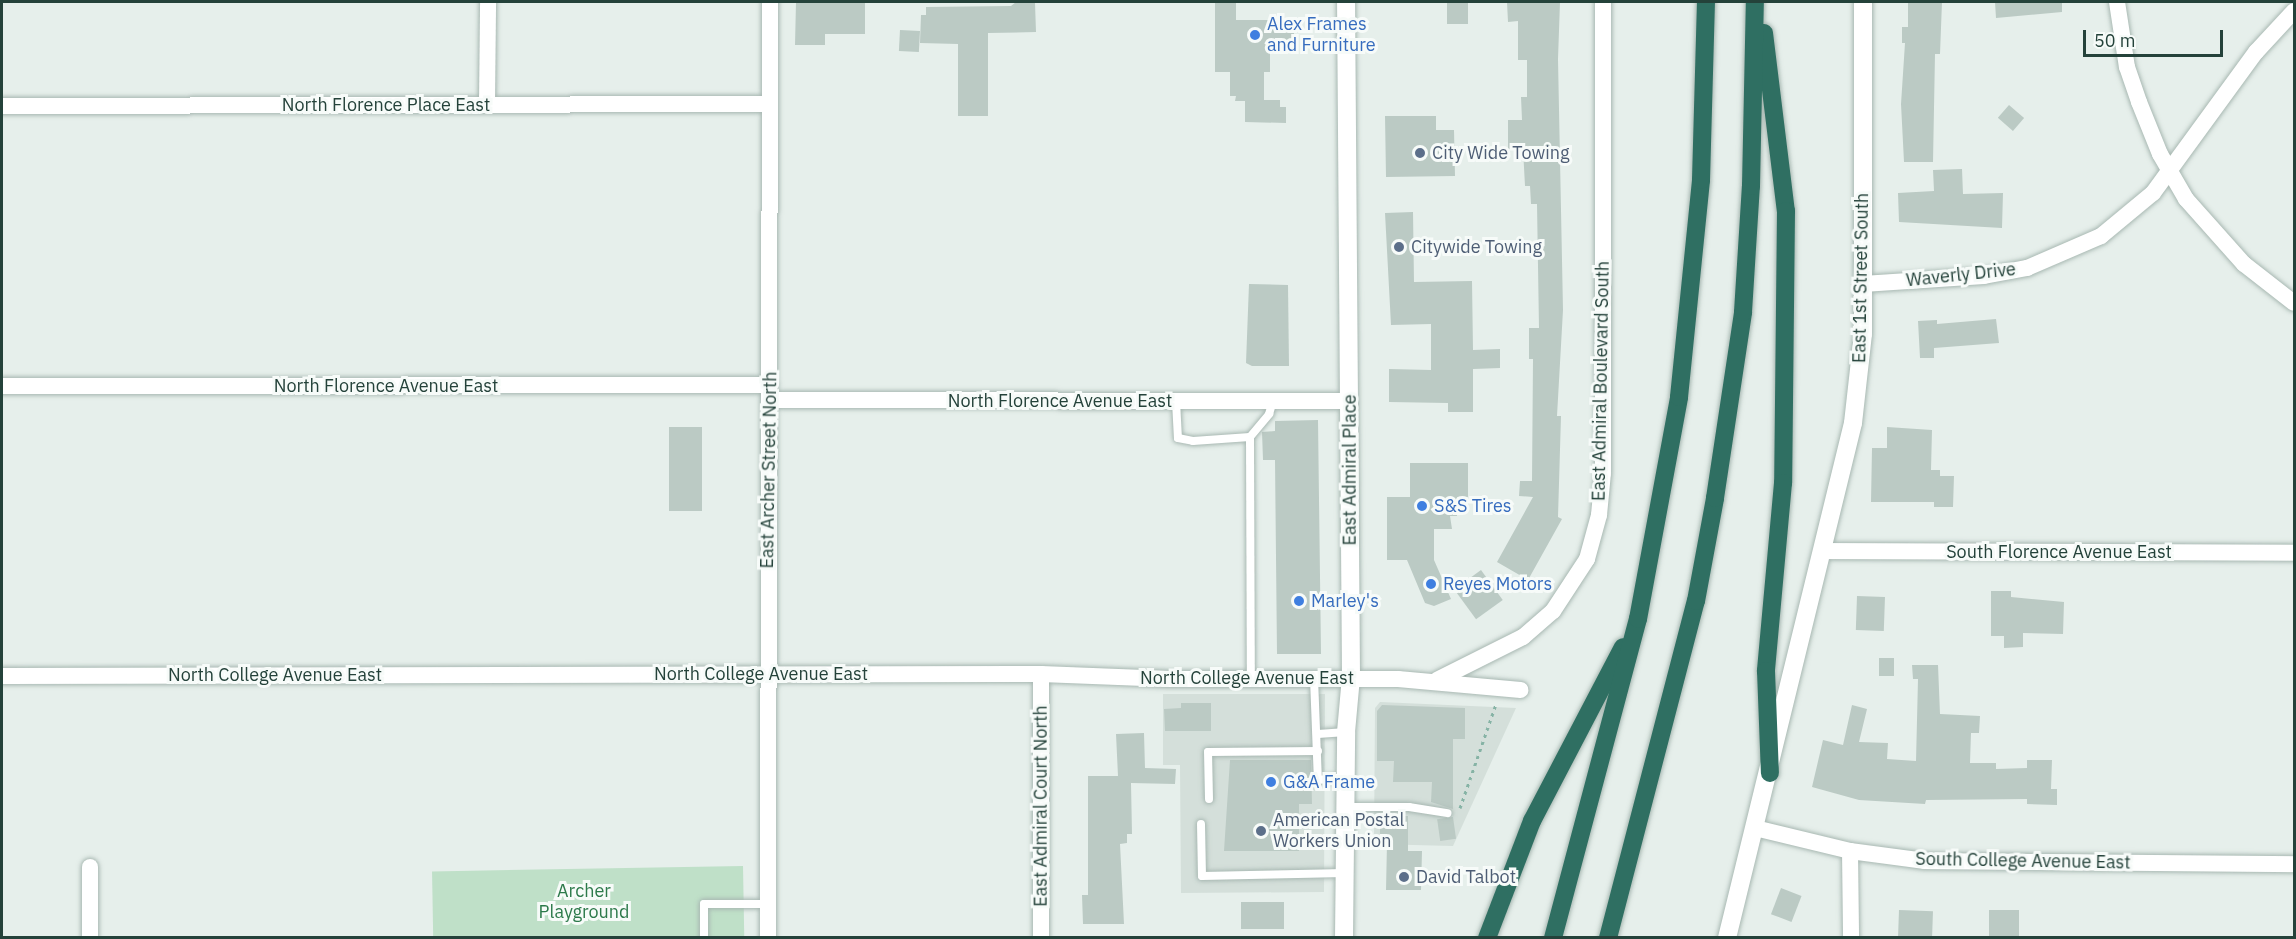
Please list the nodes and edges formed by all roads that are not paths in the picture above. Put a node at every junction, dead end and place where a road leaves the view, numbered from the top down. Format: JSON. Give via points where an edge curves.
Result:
{"nodes":[{"id":1,"x":488,"y":2,"type":"edge"},
{"id":2,"x":770,"y":2,"type":"edge"},
{"id":3,"x":1346,"y":2,"type":"edge"},
{"id":4,"x":1603,"y":2,"type":"edge"},
{"id":5,"x":1706,"y":2,"type":"edge"},
{"id":6,"x":1755,"y":2,"type":"edge"},
{"id":7,"x":1760,"y":2,"type":"edge"},
{"id":8,"x":1863,"y":2,"type":"edge"},
{"id":9,"x":2117,"y":2,"type":"edge"},
{"id":10,"x":2295,"y":11,"type":"edge"},
{"id":11,"x":487,"y":104,"type":"junction"},
{"id":12,"x":770,"y":104,"type":"junction"},
{"id":13,"x":2,"y":106,"type":"edge"},
{"id":14,"x":2169,"y":170,"type":"junction"},
{"id":15,"x":1863,"y":284,"type":"junction"},
{"id":16,"x":2294,"y":302,"type":"edge"},
{"id":17,"x":2,"y":386,"type":"edge"},
{"id":18,"x":770,"y":392,"type":"junction"},
{"id":19,"x":1176,"y":401,"type":"junction"},
{"id":20,"x":1273,"y":401,"type":"junction"},
{"id":21,"x":1350,"y":401,"type":"junction"},
{"id":22,"x":1250,"y":437,"type":"junction"},
{"id":23,"x":1824,"y":551,"type":"junction"},
{"id":24,"x":2295,"y":553,"type":"edge"},
{"id":25,"x":1638,"y":619,"type":"junction"},
{"id":26,"x":767,"y":674,"type":"junction"},
{"id":27,"x":1041,"y":674,"type":"junction"},
{"id":28,"x":2,"y":676,"type":"edge"},
{"id":29,"x":1351,"y":677,"type":"junction"},
{"id":30,"x":1251,"y":678,"type":"junction"},
{"id":31,"x":1314,"y":678,"type":"junction"},
{"id":32,"x":1436,"y":681,"type":"junction"},
{"id":33,"x":1521,"y":690,"type":"dead end"},
{"id":34,"x":1346,"y":732,"type":"junction"},
{"id":35,"x":1318,"y":734,"type":"junction"},
{"id":36,"x":1318,"y":752,"type":"junction"},
{"id":37,"x":1770,"y":773,"type":"junction"},
{"id":38,"x":1346,"y":777,"type":"junction"},
{"id":39,"x":1209,"y":799,"type":"dead end"},
{"id":40,"x":1346,"y":807,"type":"junction"},
{"id":41,"x":1448,"y":813,"type":"road end"},
{"id":42,"x":1201,"y":824,"type":"dead end"},
{"id":43,"x":1755,"y":828,"type":"junction"},
{"id":44,"x":1850,"y":852,"type":"junction"},
{"id":45,"x":2295,"y":864,"type":"edge"},
{"id":46,"x":90,"y":867,"type":"dead end"},
{"id":47,"x":1346,"y":873,"type":"junction"},
{"id":48,"x":768,"y":904,"type":"junction"},
{"id":49,"x":90,"y":938,"type":"edge"},
{"id":50,"x":704,"y":938,"type":"edge"},
{"id":51,"x":768,"y":938,"type":"edge"},
{"id":52,"x":1041,"y":938,"type":"edge"},
{"id":53,"x":1344,"y":938,"type":"edge"},
{"id":54,"x":1487,"y":938,"type":"edge"},
{"id":55,"x":1553,"y":938,"type":"edge"},
{"id":56,"x":1608,"y":938,"type":"edge"},
{"id":57,"x":1727,"y":938,"type":"edge"},
{"id":58,"x":1851,"y":938,"type":"edge"}],
"edges":[{"from":1,"to":11,"type":"street"},
{"from":2,"to":12,"type":"street","name":"East Archer Street North"},
{"from":3,"to":21,"type":"main road","name":"East Admiral Place"},
{"from":4,"to":32,"type":"street","name":"East Admiral Boulevard South","via":[[1603,473],[1599,515],[1587,560],[1553,611],[1523,637]]},
{"from":5,"to":25,"type":"highway","via":[[1701,180],[1692,297],[1677,409]]},
{"from":6,"to":56,"type":"highway","via":[[1743,312],[1715,498],[1696,601]]},
{"from":7,"to":37,"type":"highway","via":[[1786,211],[1783,483],[1766,671]]},
{"from":8,"to":15,"type":"main road","name":"East 1st Street South"},
{"from":9,"to":14,"type":"street","via":[[2127,67]]},
{"from":10,"to":14,"type":"street","name":"Waverly Drive","via":[[2256,52]]},
{"from":11,"to":12,"type":"street","name":"North Florence Place East"},
{"from":11,"to":13,"type":"street","name":"North Florence Place East"},
{"from":12,"to":18,"type":"street","name":"East Archer Street North"},
{"from":14,"to":15,"type":"street","name":"Waverly Drive","via":[[2153,193],[2128,215],[2101,236],[2058,257],[1984,276]]},
{"from":14,"to":16,"type":"street","via":[[2186,199],[2220,240]]},
{"from":15,"to":23,"type":"main road","name":"East 1st Street South","via":[[1863,334],[1853,423]]},
{"from":17,"to":18,"type":"street","name":"North Florence Avenue East"},
{"from":18,"to":19,"type":"street","name":"North Florence Avenue East"},
{"from":18,"to":26,"type":"street","name":"East Archer Street North"},
{"from":19,"to":20,"type":"street","name":"North Florence Avenue East"},
{"from":19,"to":22,"type":"lane","via":[[1178,438],[1193,441]]},
{"from":20,"to":21,"type":"street","name":"North Florence Avenue East"},
{"from":20,"to":22,"type":"lane","via":[[1269,414]]},
{"from":21,"to":29,"type":"main road","name":"East Admiral Place"},
{"from":22,"to":30,"type":"lane"},
{"from":23,"to":24,"type":"street","name":"South Florence Avenue East"},
{"from":23,"to":37,"type":"main road"},
{"from":25,"to":54,"type":"highway","via":[[1532,821]]},
{"from":25,"to":55,"type":"highway"},
{"from":26,"to":27,"type":"street","name":"North College Avenue East"},
{"from":26,"to":28,"type":"street","name":"North College Avenue East"},
{"from":26,"to":48,"type":"street","name":"East Archer Street North"},
{"from":27,"to":30,"type":"street","name":"North College Avenue East"},
{"from":27,"to":52,"type":"street","name":"East Admiral Court North"},
{"from":29,"to":31,"type":"street","name":"North College Avenue East"},
{"from":29,"to":32,"type":"street","name":"North College Avenue East"},
{"from":29,"to":34,"type":"main road","name":"East Admiral Place"},
{"from":30,"to":31,"type":"street","name":"North College Avenue East"},
{"from":31,"to":35,"type":"lane"},
{"from":32,"to":33,"type":"street","name":"North College Avenue East"},
{"from":34,"to":35,"type":"lane"},
{"from":34,"to":38,"type":"main road","name":"East Admiral Place"},
{"from":35,"to":36,"type":"lane"},
{"from":36,"to":38,"type":"lane","via":[[1318,780]]},
{"from":36,"to":39,"type":"lane","via":[[1208,752]]},
{"from":37,"to":43,"type":"main road"},
{"from":38,"to":40,"type":"main road","name":"East Admiral Place"},
{"from":40,"to":41,"type":"lane","via":[[1410,807]]},
{"from":40,"to":47,"type":"main road","name":"East Admiral Place"},
{"from":42,"to":47,"type":"lane","via":[[1202,876]]},
{"from":43,"to":44,"type":"street","name":"South College Avenue East"},
{"from":43,"to":57,"type":"main road"},
{"from":44,"to":45,"type":"street","name":"South College Avenue East","via":[[1976,863]]},
{"from":44,"to":58,"type":"street"},
{"from":46,"to":49,"type":"street"},
{"from":47,"to":53,"type":"main road","name":"East Admiral Place"},
{"from":48,"to":50,"type":"lane","via":[[704,904]]},
{"from":48,"to":51,"type":"street","name":"East Archer Street North"}]}
